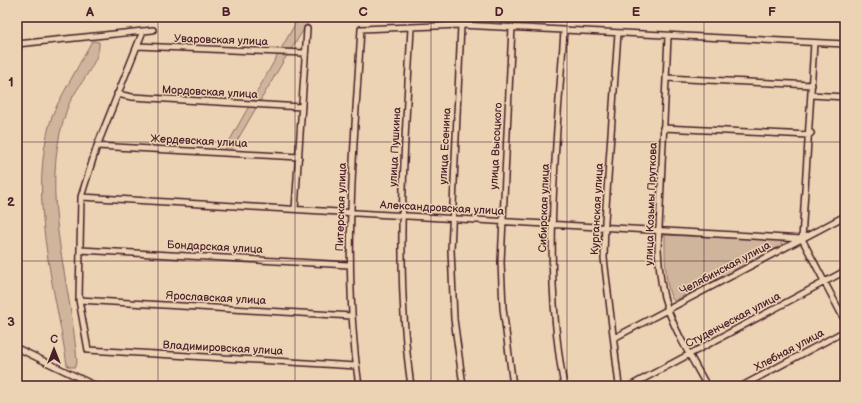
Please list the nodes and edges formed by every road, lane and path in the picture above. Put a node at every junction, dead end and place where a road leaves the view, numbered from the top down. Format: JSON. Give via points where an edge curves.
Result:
{"nodes":[{"id":1,"x":461,"y":25,"type":"junction"},
{"id":2,"x":512,"y":27,"type":"junction"},
{"id":3,"x":411,"y":28,"type":"junction"},
{"id":4,"x":306,"y":29,"type":"dead end"},
{"id":5,"x":153,"y":30,"type":"dead end"},
{"id":6,"x":143,"y":31,"type":"junction"},
{"id":7,"x":564,"y":31,"type":"junction"},
{"id":8,"x":618,"y":33,"type":"junction"},
{"id":9,"x":668,"y":37,"type":"junction"},
{"id":10,"x":814,"y":43,"type":"junction"},
{"id":11,"x":17,"y":44,"type":"edge"},
{"id":12,"x":845,"y":44,"type":"edge"},
{"id":13,"x":137,"y":46,"type":"junction"},
{"id":14,"x":305,"y":53,"type":"junction"},
{"id":15,"x":666,"y":78,"type":"junction"},
{"id":16,"x":812,"y":85,"type":"junction"},
{"id":17,"x":117,"y":94,"type":"junction"},
{"id":18,"x":811,"y":95,"type":"junction"},
{"id":19,"x":845,"y":97,"type":"edge"},
{"id":20,"x":302,"y":107,"type":"junction"},
{"id":21,"x":664,"y":128,"type":"junction"},
{"id":22,"x":811,"y":133,"type":"junction"},
{"id":23,"x":97,"y":146,"type":"junction"},
{"id":24,"x":299,"y":157,"type":"junction"},
{"id":25,"x":81,"y":197,"type":"junction"},
{"id":26,"x":295,"y":209,"type":"junction"},
{"id":27,"x":350,"y":213,"type":"junction"},
{"id":28,"x":401,"y":216,"type":"junction"},
{"id":29,"x":845,"y":216,"type":"edge"},
{"id":30,"x":452,"y":218,"type":"junction"},
{"id":31,"x":502,"y":222,"type":"junction"},
{"id":32,"x":552,"y":224,"type":"junction"},
{"id":33,"x":604,"y":228,"type":"junction"},
{"id":34,"x":659,"y":231,"type":"junction"},
{"id":35,"x":802,"y":239,"type":"junction"},
{"id":36,"x":80,"y":250,"type":"junction"},
{"id":37,"x":349,"y":265,"type":"junction"},
{"id":38,"x":845,"y":271,"type":"edge"},
{"id":39,"x":824,"y":282,"type":"junction"},
{"id":40,"x":79,"y":300,"type":"junction"},
{"id":41,"x":669,"y":310,"type":"junction"},
{"id":42,"x":352,"y":316,"type":"junction"},
{"id":43,"x":845,"y":321,"type":"edge"},
{"id":44,"x":845,"y":331,"type":"edge"},
{"id":45,"x":614,"y":338,"type":"junction"},
{"id":46,"x":17,"y":348,"type":"edge"},
{"id":47,"x":690,"y":354,"type":"junction"},
{"id":48,"x":356,"y":366,"type":"junction"},
{"id":49,"x":96,"y":386,"type":"edge"},
{"id":50,"x":359,"y":386,"type":"edge"},
{"id":51,"x":411,"y":386,"type":"edge"},
{"id":52,"x":463,"y":386,"type":"edge"},
{"id":53,"x":513,"y":386,"type":"edge"},
{"id":54,"x":564,"y":386,"type":"edge"},
{"id":55,"x":619,"y":386,"type":"edge"},
{"id":56,"x":630,"y":386,"type":"edge"},
{"id":57,"x":707,"y":386,"type":"edge"},
{"id":58,"x":742,"y":386,"type":"edge"}],
"edges":[{"from":1,"to":2,"type":"street"},
{"from":1,"to":3,"type":"street"},
{"from":1,"to":30,"type":"street","name":"улица Есенина"},
{"from":2,"to":7,"type":"street"},
{"from":2,"to":31,"type":"street","name":"улица Высоцкого"},
{"from":3,"to":27,"type":"street","name":"Питерская улица","via":[[361,29]]},
{"from":3,"to":28,"type":"street","name":"улица Пушкина"},
{"from":4,"to":14,"type":"street"},
{"from":5,"to":6,"type":"street"},
{"from":6,"to":11,"type":"street"},
{"from":6,"to":13,"type":"street"},
{"from":7,"to":8,"type":"street"},
{"from":7,"to":32,"type":"street","name":"Сибирская улица"},
{"from":8,"to":9,"type":"street"},
{"from":8,"to":33,"type":"street","name":"Курганская улица"},
{"from":9,"to":10,"type":"street"},
{"from":9,"to":15,"type":"street","name":"улица Козьмы Пруткова"},
{"from":10,"to":12,"type":"street"},
{"from":10,"to":16,"type":"street"},
{"from":13,"to":14,"type":"street","name":"Уваровская улица"},
{"from":13,"to":17,"type":"street"},
{"from":14,"to":20,"type":"street"},
{"from":15,"to":16,"type":"street"},
{"from":15,"to":21,"type":"street","name":"улица Козьмы Пруткова"},
{"from":16,"to":18,"type":"street"},
{"from":17,"to":20,"type":"street","name":"Мордовская улица"},
{"from":17,"to":23,"type":"street"},
{"from":18,"to":19,"type":"street"},
{"from":18,"to":22,"type":"street"},
{"from":20,"to":24,"type":"street"},
{"from":21,"to":22,"type":"street"},
{"from":21,"to":34,"type":"street","name":"улица Козьмы Пруткова"},
{"from":22,"to":35,"type":"street"},
{"from":23,"to":24,"type":"street","name":"Жердевская улица"},
{"from":23,"to":25,"type":"street"},
{"from":24,"to":26,"type":"street"},
{"from":25,"to":26,"type":"street","name":"Александровская улица"},
{"from":25,"to":36,"type":"street"},
{"from":26,"to":27,"type":"street","name":"Александровская улица"},
{"from":27,"to":28,"type":"street","name":"Александровская улица"},
{"from":27,"to":37,"type":"street","name":"Питерская улица"},
{"from":28,"to":30,"type":"street","name":"Александровская улица"},
{"from":28,"to":51,"type":"street","name":"улица Пушкина","via":[[402,288]]},
{"from":29,"to":35,"type":"street","name":"Челябинская улица"},
{"from":30,"to":31,"type":"street","name":"Александровская улица"},
{"from":30,"to":52,"type":"street","name":"улица Есенина","via":[[454,319]]},
{"from":31,"to":32,"type":"street","name":"Александровская улица"},
{"from":31,"to":53,"type":"street","name":"улица Высоцкого","via":[[502,289]]},
{"from":32,"to":33,"type":"street","name":"Александровская улица"},
{"from":32,"to":54,"type":"street","name":"Сибирская улица","via":[[553,287],[559,360]]},
{"from":33,"to":34,"type":"street","name":"Александровская улица"},
{"from":33,"to":45,"type":"street","name":"Курганская улица","via":[[606,282]]},
{"from":34,"to":35,"type":"street","name":"Александровская улица"},
{"from":34,"to":41,"type":"street","name":"улица Козьмы Пруткова","via":[[659,270]]},
{"from":35,"to":39,"type":"street"},
{"from":35,"to":41,"type":"street","name":"Челябинская улица"},
{"from":36,"to":37,"type":"street","name":"Бондарская улица"},
{"from":36,"to":40,"type":"street"},
{"from":37,"to":42,"type":"street","name":"Питерская улица"},
{"from":38,"to":39,"type":"street","name":"Студенческая улица"},
{"from":39,"to":43,"type":"street"},
{"from":39,"to":47,"type":"street","name":"Студенческая улица"},
{"from":40,"to":42,"type":"street","name":"Ярославская улица"},
{"from":40,"to":48,"type":"street","name":"Владимировская улица","via":[[88,350]]},
{"from":41,"to":45,"type":"street","name":"Челябинская улица"},
{"from":41,"to":47,"type":"street","name":"улица Козьмы Пруткова"},
{"from":42,"to":48,"type":"street","name":"Питерская улица"},
{"from":44,"to":58,"type":"street","name":"Хлебная улица"},
{"from":45,"to":55,"type":"street","name":"Курганская улица"},
{"from":46,"to":49,"type":"street"},
{"from":47,"to":56,"type":"street","name":"Студенческая улица"},
{"from":47,"to":57,"type":"street","name":"улица Козьмы Пруткова"},
{"from":48,"to":50,"type":"street","name":"Питерская улица"}]}
